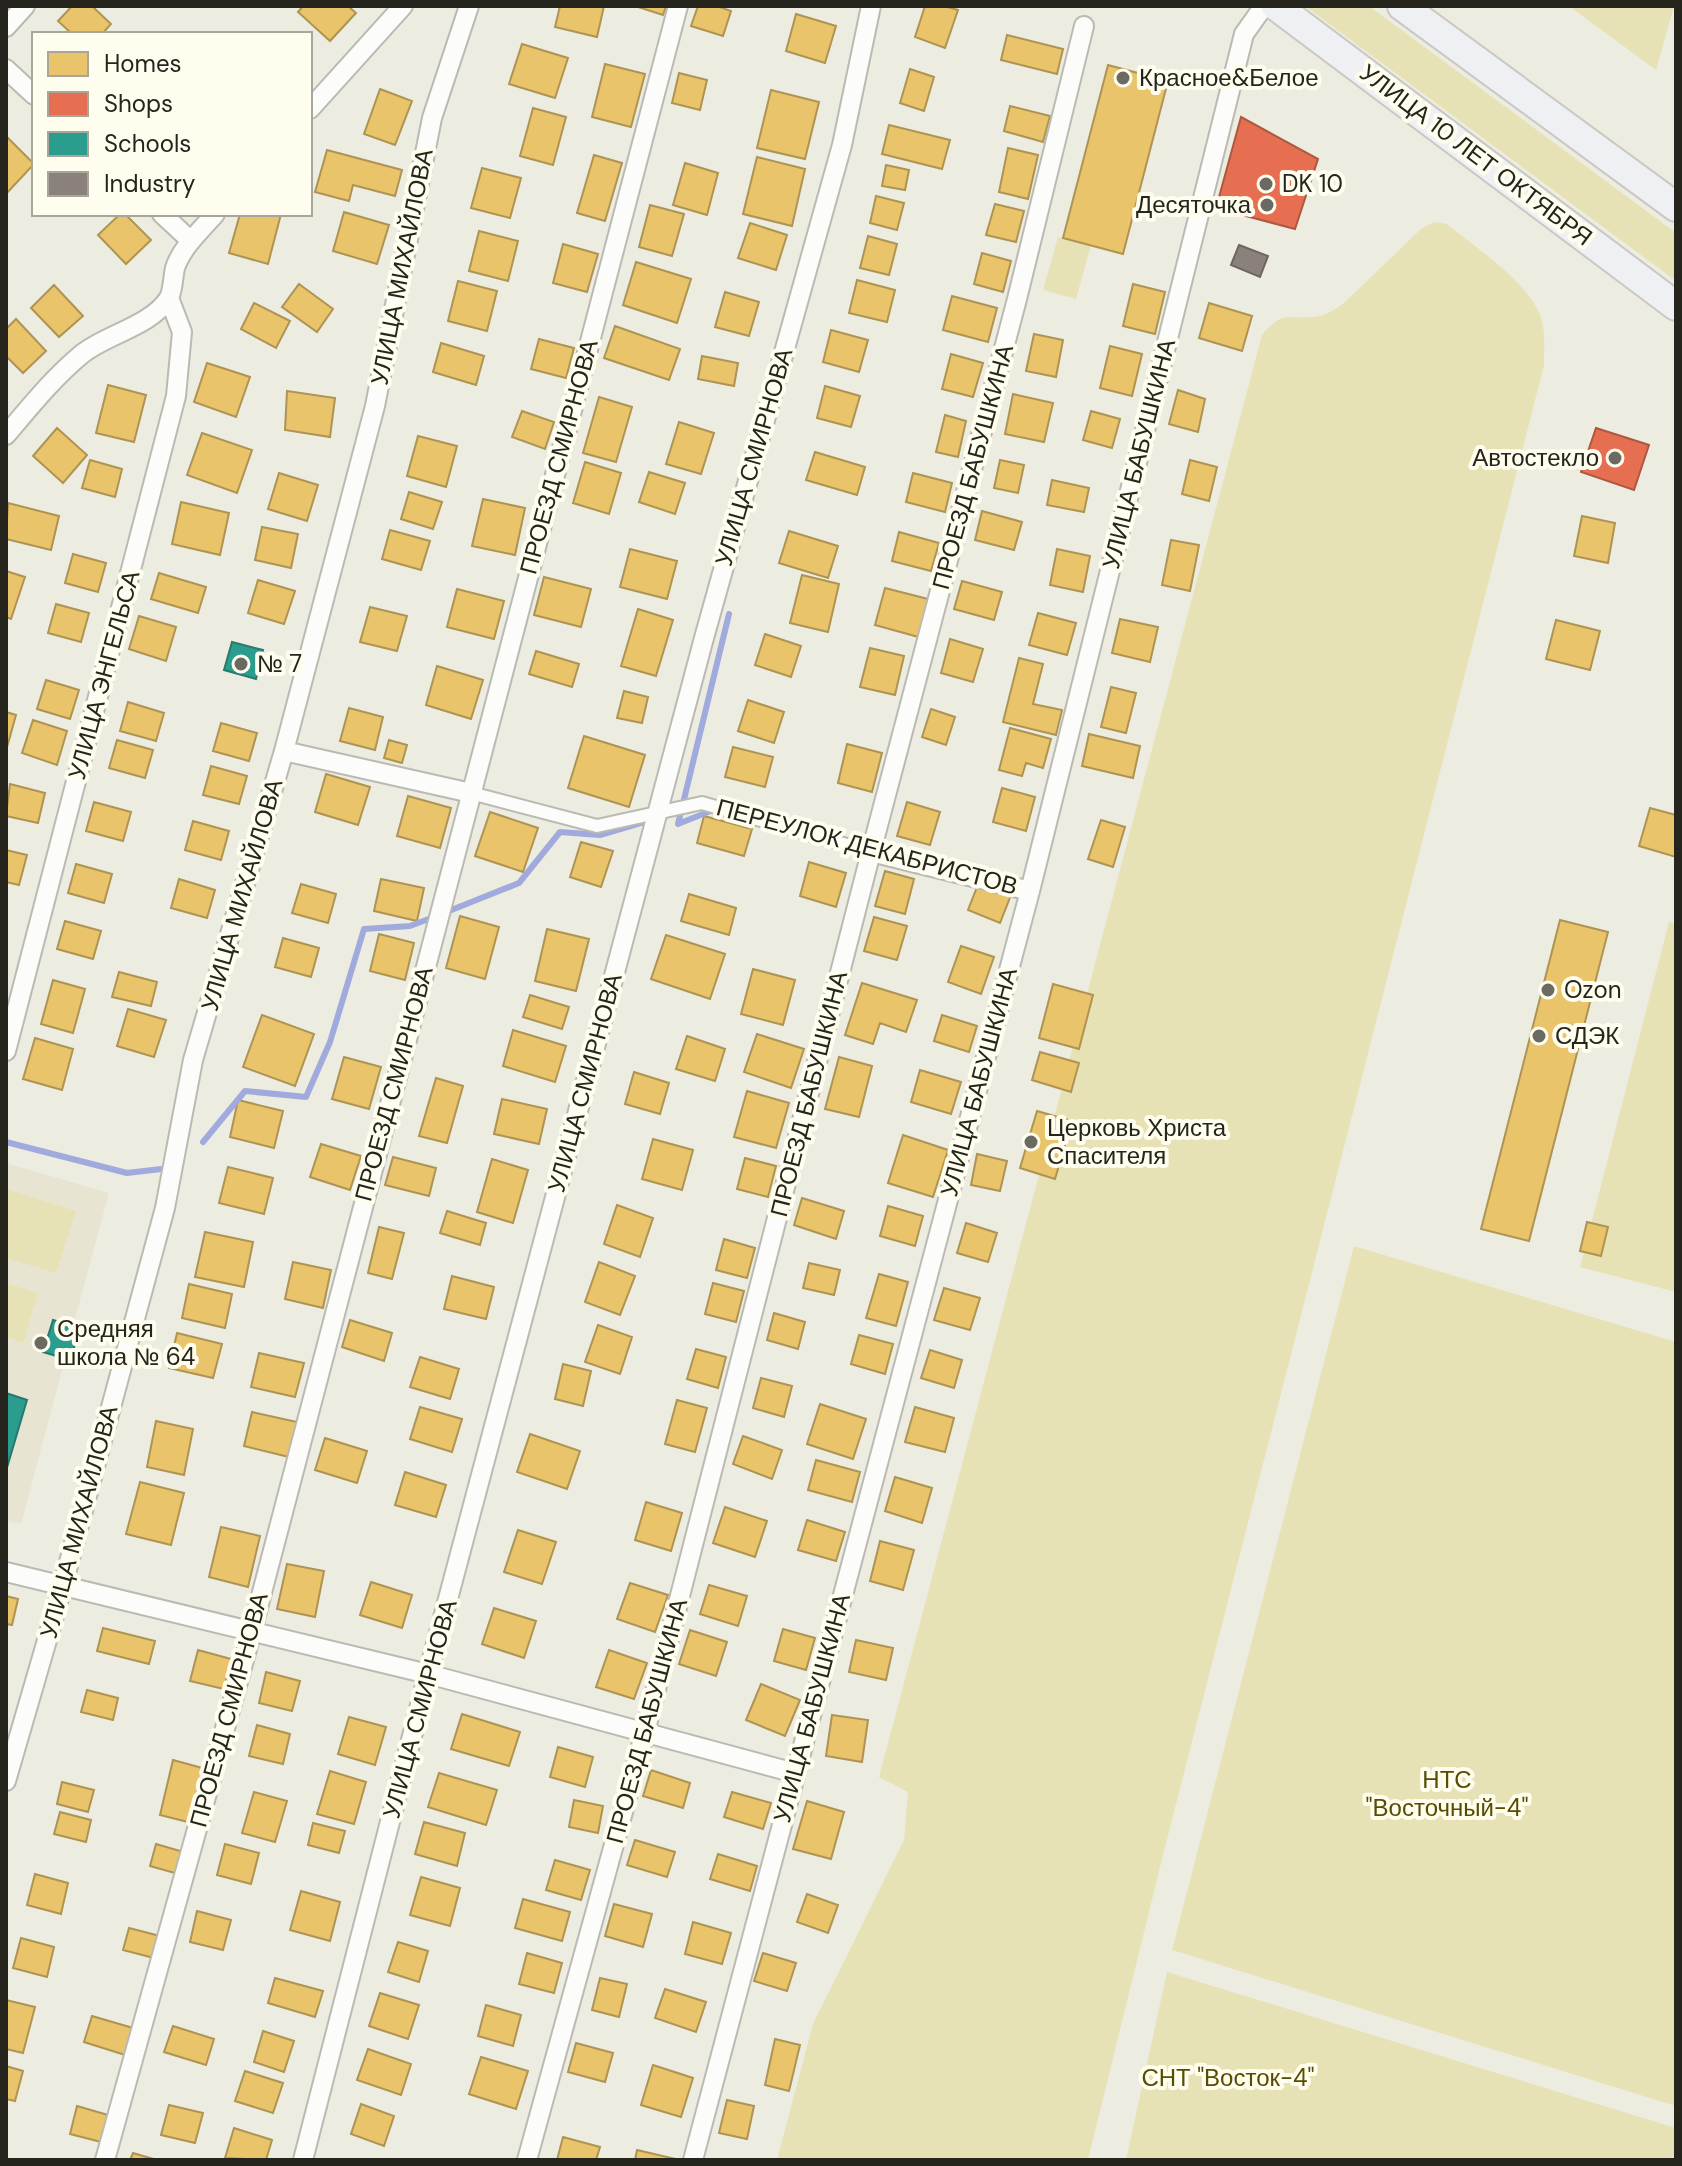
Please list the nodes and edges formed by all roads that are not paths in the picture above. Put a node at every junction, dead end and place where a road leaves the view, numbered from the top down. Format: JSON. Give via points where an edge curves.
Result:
{"nodes":[{"id":1,"x":25,"y":6,"type":"edge"},
{"id":2,"x":403,"y":6,"type":"edge"},
{"id":3,"x":469,"y":6,"type":"edge"},
{"id":4,"x":678,"y":6,"type":"edge"},
{"id":5,"x":871,"y":6,"type":"edge"},
{"id":6,"x":1264,"y":6,"type":"edge"},
{"id":7,"x":1276,"y":6,"type":"edge"},
{"id":8,"x":1402,"y":6,"type":"edge"},
{"id":9,"x":1084,"y":26,"type":"dead end"},
{"id":10,"x":6,"y":27,"type":"edge"},
{"id":11,"x":6,"y":69,"type":"edge"},
{"id":12,"x":32,"y":93,"type":"edge"},
{"id":13,"x":312,"y":107,"type":"edge"},
{"id":14,"x":1676,"y":207,"type":"edge"},
{"id":15,"x":164,"y":216,"type":"edge"},
{"id":16,"x":213,"y":216,"type":"edge"},
{"id":17,"x":191,"y":241,"type":"junction"},
{"id":18,"x":169,"y":298,"type":"junction"},
{"id":19,"x":1676,"y":306,"type":"edge"},
{"id":20,"x":6,"y":435,"type":"edge"},
{"id":21,"x":284,"y":751,"type":"junction"},
{"id":22,"x":471,"y":793,"type":"junction"},
{"id":23,"x":657,"y":813,"type":"junction"},
{"id":24,"x":871,"y":852,"type":"junction"},
{"id":25,"x":1030,"y":891,"type":"junction"},
{"id":26,"x":6,"y":1051,"type":"edge"},
{"id":27,"x":6,"y":1572,"type":"edge"},
{"id":28,"x":62,"y":1587,"type":"junction"},
{"id":29,"x":250,"y":1631,"type":"junction"},
{"id":30,"x":428,"y":1674,"type":"junction"},
{"id":31,"x":645,"y":1732,"type":"junction"},
{"id":32,"x":795,"y":1773,"type":"junction"},
{"id":33,"x":6,"y":1781,"type":"edge"},
{"id":34,"x":105,"y":2160,"type":"edge"},
{"id":35,"x":303,"y":2160,"type":"edge"},
{"id":36,"x":527,"y":2160,"type":"edge"},
{"id":37,"x":693,"y":2160,"type":"edge"}],
"edges":[{"from":1,"to":10,"type":"street"},
{"from":2,"to":13,"type":"street"},
{"from":3,"to":21,"type":"street","name":"УЛИЦА МИХАЙЛОВА","via":[[432,118],[375,406]]},
{"from":4,"to":22,"type":"street","name":"ПРОЕЗД СМИРНОВА"},
{"from":5,"to":23,"type":"street","name":"УЛИЦА СМИРНОВА","via":[[842,145]]},
{"from":6,"to":25,"type":"street","name":"УЛИЦА БАБУШКИНА","via":[[1244,34]]},
{"from":7,"to":19,"type":"main road","name":"УЛИЦА 10 ЛЕТ ОКТЯБРЯ"},
{"from":8,"to":14,"type":"main road"},
{"from":9,"to":24,"type":"street","name":"ПРОЕЗД БАБУШКИНА"},
{"from":11,"to":12,"type":"street"},
{"from":15,"to":17,"type":"street"},
{"from":16,"to":17,"type":"street"},
{"from":17,"to":18,"type":"street","via":[[176,265]]},
{"from":18,"to":20,"type":"street","via":[[138,326],[83,354]]},
{"from":18,"to":26,"type":"street","name":"УЛИЦА ЭНГЕЛЬСА","via":[[182,332],[176,396]]},
{"from":21,"to":22,"type":"street","name":"ПЕРЕУЛОК ДЕКАБРИСТОВ"},
{"from":21,"to":28,"type":"street","name":"УЛИЦА МИХАЙЛОВА","via":[[193,1060],[165,1208]]},
{"from":22,"to":23,"type":"street","name":"ПЕРЕУЛОК ДЕКАБРИСТОВ","via":[[597,826]]},
{"from":22,"to":29,"type":"street","name":"ПРОЕЗД СМИРНОВА"},
{"from":23,"to":24,"type":"street","name":"ПЕРЕУЛОК ДЕКАБРИСТОВ","via":[[702,803]]},
{"from":23,"to":30,"type":"street","name":"УЛИЦА СМИРНОВА"},
{"from":24,"to":25,"type":"street","name":"ПЕРЕУЛОК ДЕКАБРИСТОВ"},
{"from":24,"to":31,"type":"street","name":"ПРОЕЗД БАБУШКИНА"},
{"from":25,"to":32,"type":"street","name":"УЛИЦА БАБУШКИНА"},
{"from":27,"to":28,"type":"street"},
{"from":28,"to":29,"type":"street"},
{"from":28,"to":33,"type":"street","name":"УЛИЦА МИХАЙЛОВА"},
{"from":29,"to":30,"type":"street"},
{"from":29,"to":34,"type":"street","name":"ПРОЕЗД СМИРНОВА"},
{"from":30,"to":31,"type":"street"},
{"from":30,"to":35,"type":"street","name":"УЛИЦА СМИРНОВА"},
{"from":31,"to":32,"type":"street"},
{"from":31,"to":36,"type":"street","name":"ПРОЕЗД БАБУШКИНА"},
{"from":32,"to":37,"type":"street","name":"УЛИЦА БАБУШКИНА"}]}
